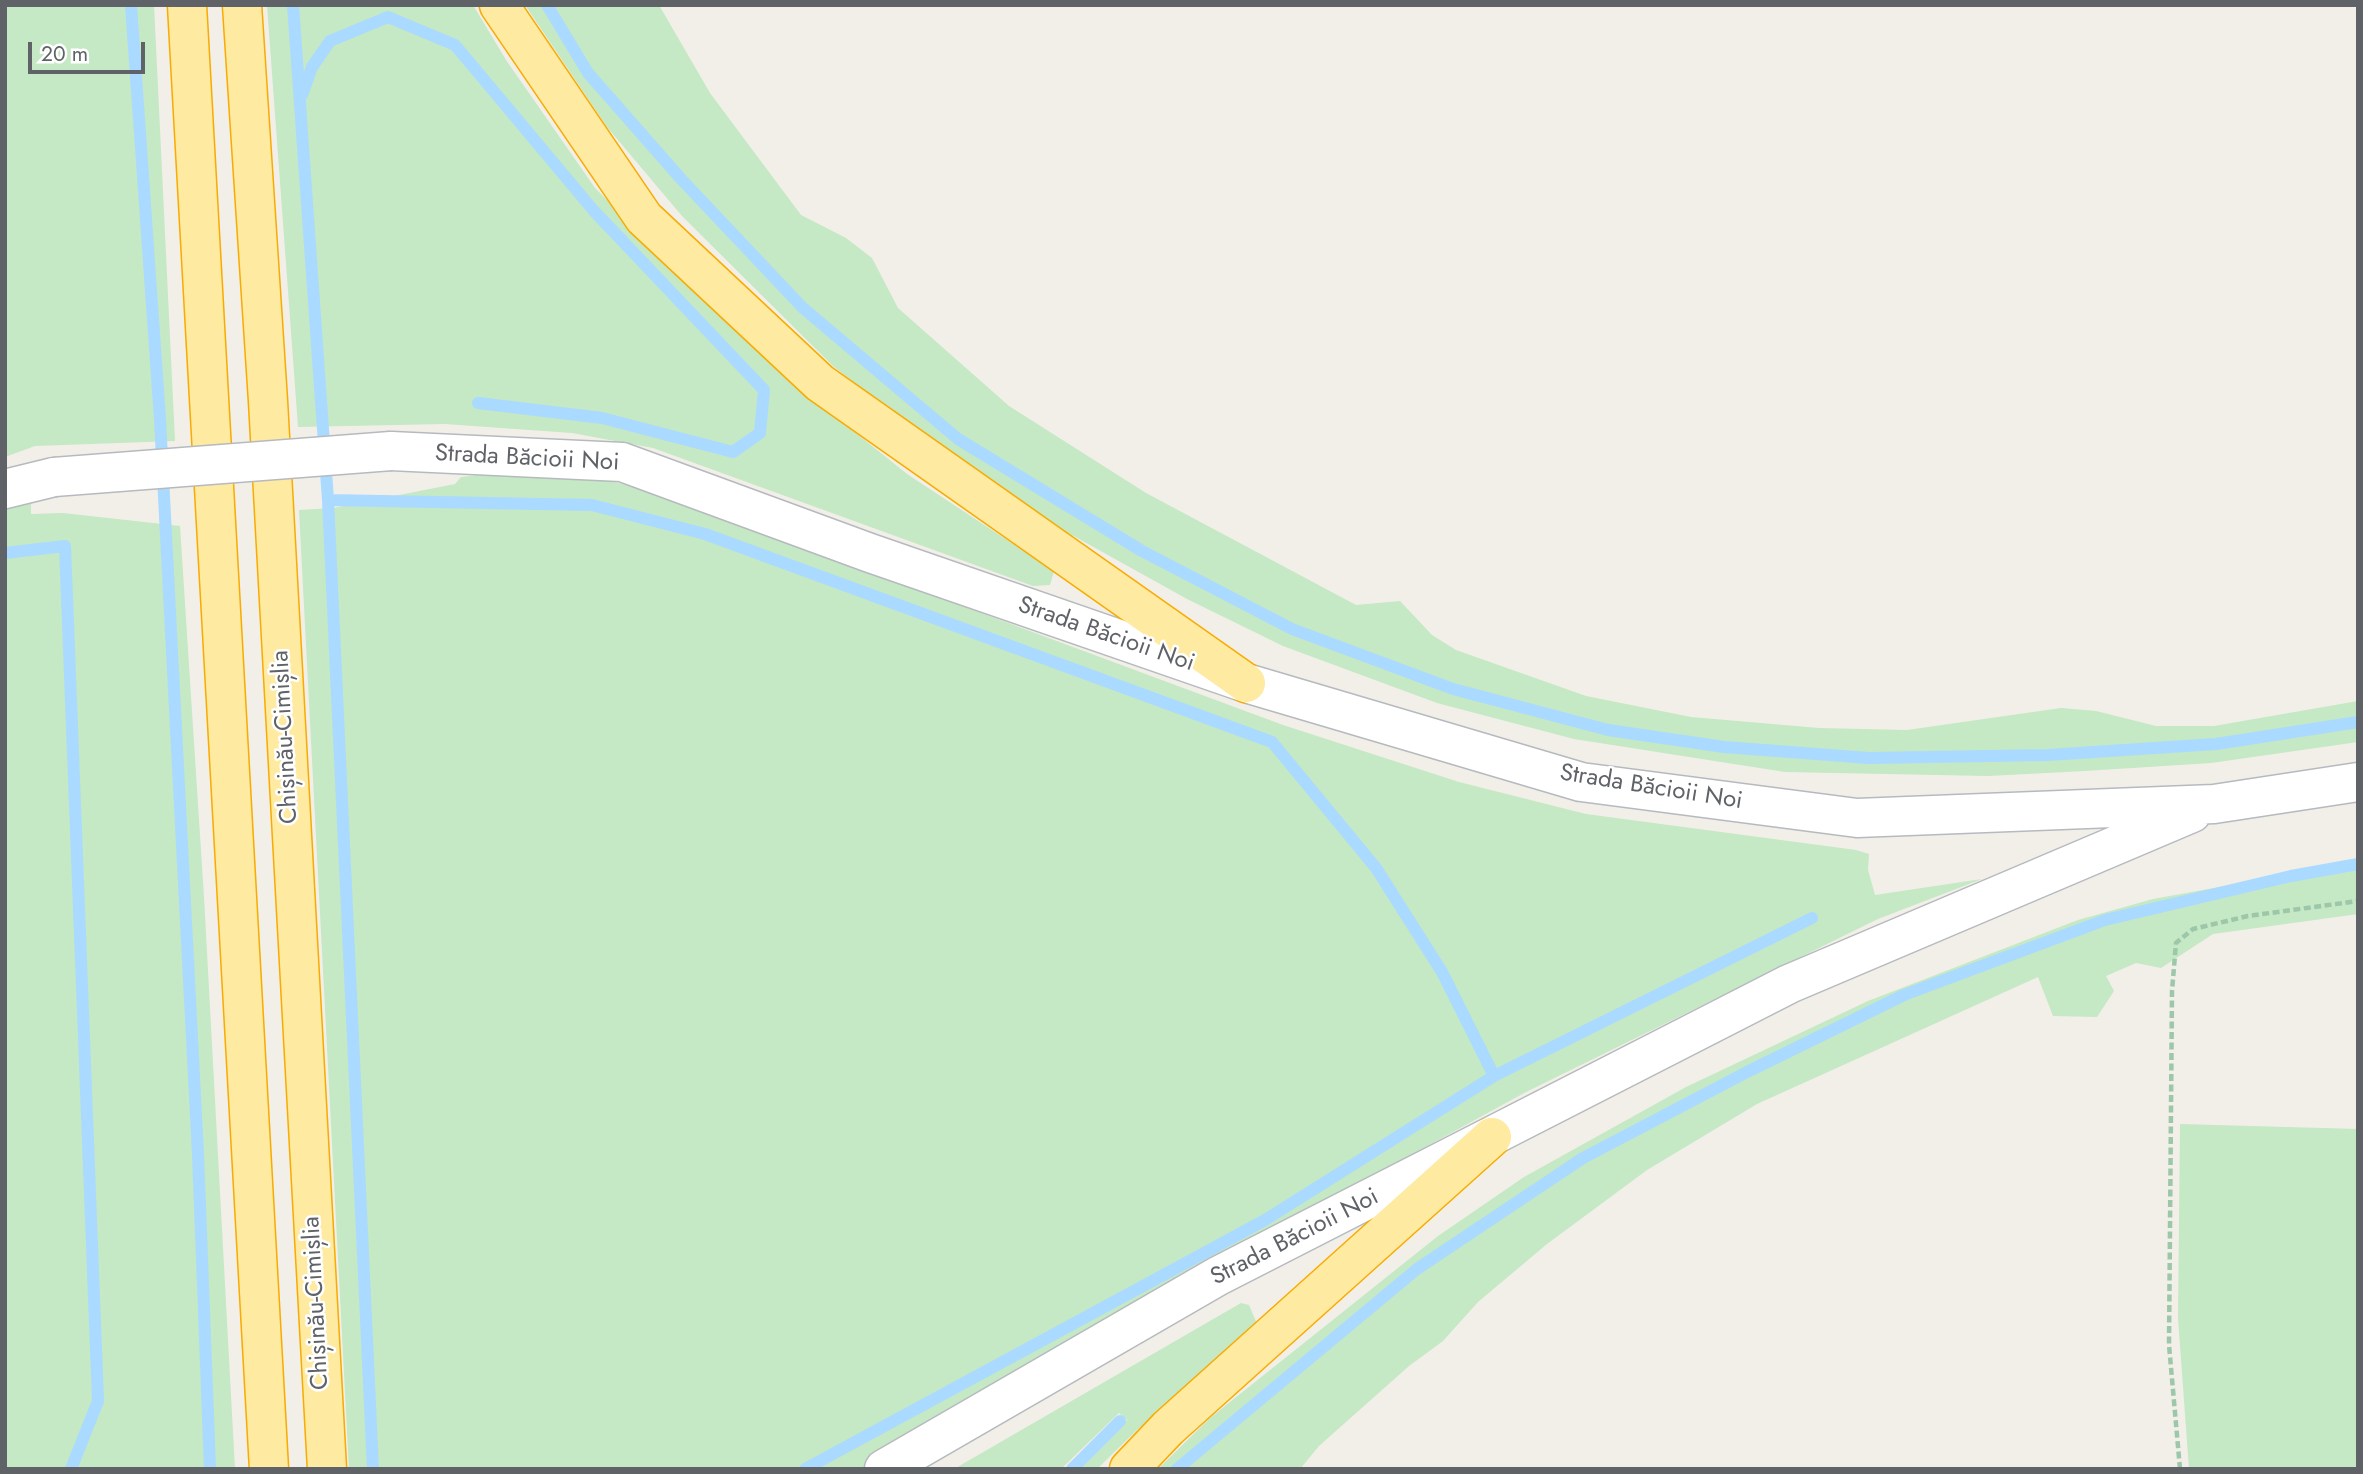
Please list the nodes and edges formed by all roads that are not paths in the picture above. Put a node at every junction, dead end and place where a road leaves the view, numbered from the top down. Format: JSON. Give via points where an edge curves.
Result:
{"nodes":[{"id":1,"x":187,"y":5,"type":"edge"},
{"id":2,"x":243,"y":5,"type":"edge"},
{"id":3,"x":499,"y":5,"type":"edge"},
{"id":4,"x":5,"y":489,"type":"edge"},
{"id":5,"x":1246,"y":683,"type":"junction"},
{"id":6,"x":2358,"y":782,"type":"edge"},
{"id":7,"x":2214,"y":804,"type":"junction"},
{"id":8,"x":1492,"y":1137,"type":"junction"},
{"id":9,"x":269,"y":1469,"type":"edge"},
{"id":10,"x":327,"y":1469,"type":"edge"},
{"id":11,"x":884,"y":1469,"type":"edge"},
{"id":12,"x":1129,"y":1469,"type":"edge"}],
"edges":[{"from":1,"to":9,"type":"highway"},
{"from":2,"to":10,"type":"highway","name":"Chișinău-Cimișlia"},
{"from":3,"to":5,"type":"highway","via":[[644,218],[820,383]]},
{"from":4,"to":5,"type":"main road","name":"Strada Băcioii Noi","bridge":true,"via":[[54,477],[391,452],[622,462]]},
{"from":5,"to":7,"type":"main road","name":"Strada Băcioii Noi","via":[[1581,782],[1857,818]]},
{"from":6,"to":7,"type":"main road","name":"Strada Băcioii Noi"},
{"from":7,"to":8,"type":"main road","name":"Strada Băcioii Noi","via":[[1789,984]]},
{"from":8,"to":11,"type":"main road","name":"Strada Băcioii Noi","via":[[1218,1276]]},
{"from":8,"to":12,"type":"highway","via":[[1168,1428]]}]}
